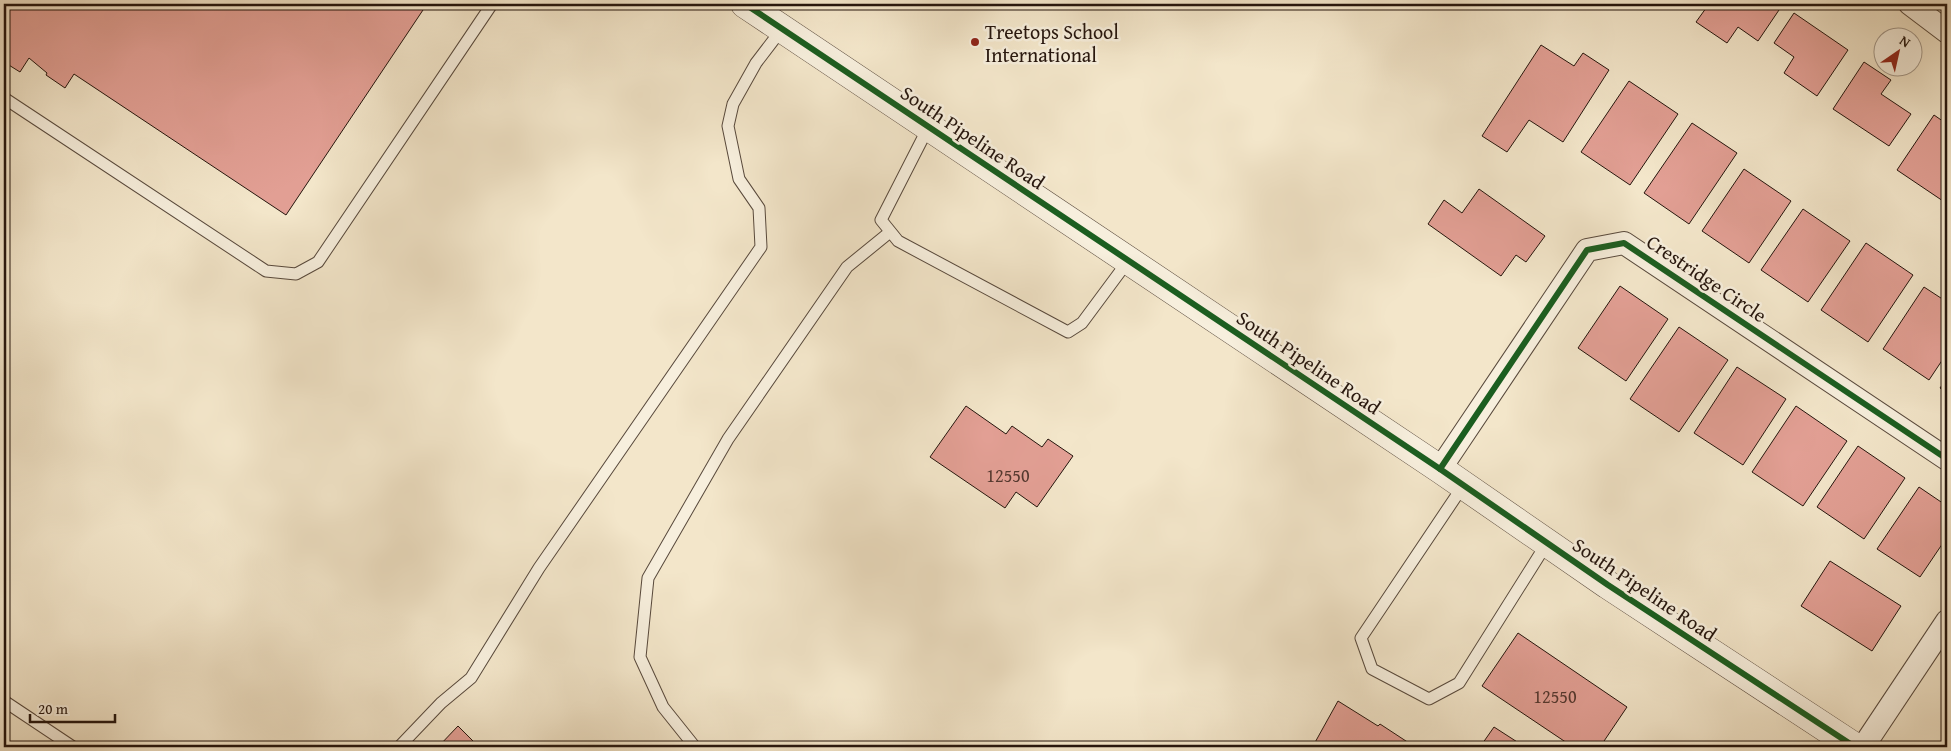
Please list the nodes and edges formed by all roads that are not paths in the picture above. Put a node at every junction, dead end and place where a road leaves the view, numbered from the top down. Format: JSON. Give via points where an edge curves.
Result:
{"nodes":[{"id":1,"x":492,"y":4,"type":"edge"},
{"id":2,"x":745,"y":4,"type":"edge"},
{"id":3,"x":1910,"y":4,"type":"edge"},
{"id":4,"x":782,"y":29,"type":"junction"},
{"id":5,"x":1947,"y":32,"type":"edge"},
{"id":6,"x":4,"y":98,"type":"edge"},
{"id":7,"x":929,"y":126,"type":"junction"},
{"id":8,"x":890,"y":232,"type":"junction"},
{"id":9,"x":1128,"y":261,"type":"junction"},
{"id":10,"x":1947,"y":459,"type":"edge"},
{"id":11,"x":1440,"y":469,"type":"junction"},
{"id":12,"x":1463,"y":486,"type":"junction"},
{"id":13,"x":1547,"y":543,"type":"junction"},
{"id":14,"x":1947,"y":621,"type":"edge"},
{"id":15,"x":4,"y":701,"type":"edge"},
{"id":16,"x":73,"y":747,"type":"edge"},
{"id":17,"x":399,"y":747,"type":"edge"},
{"id":18,"x":695,"y":747,"type":"edge"},
{"id":19,"x":1855,"y":747,"type":"edge"},
{"id":20,"x":1862,"y":747,"type":"edge"}],
"edges":[{"from":1,"to":6,"type":"lane","via":[[318,262],[296,274],[266,271]]},
{"from":2,"to":4,"type":"street","name":"South Pipeline Road"},
{"from":3,"to":5,"type":"street"},
{"from":4,"to":7,"type":"street","name":"South Pipeline Road"},
{"from":4,"to":17,"type":"lane","via":[[756,63],[733,104],[728,126],[739,179],[759,208],[761,248],[539,568],[471,678],[441,703]]},
{"from":7,"to":8,"type":"lane","via":[[881,220]]},
{"from":7,"to":9,"type":"street","name":"South Pipeline Road"},
{"from":8,"to":9,"type":"lane","via":[[898,241],[1068,332],[1082,323]]},
{"from":8,"to":18,"type":"lane","via":[[841,276],[728,439],[648,578],[640,657],[663,707]]},
{"from":9,"to":11,"type":"street","name":"South Pipeline Road"},
{"from":10,"to":11,"type":"street","name":"Crestridge Circle","via":[[1624,243],[1587,250]]},
{"from":11,"to":12,"type":"street","name":"South Pipeline Road"},
{"from":12,"to":13,"type":"street","name":"South Pipeline Road"},
{"from":12,"to":13,"type":"lane","via":[[1361,638],[1372,669],[1429,699],[1459,683]]},
{"from":13,"to":19,"type":"street","name":"South Pipeline Road"},
{"from":14,"to":20,"type":"street"},
{"from":15,"to":16,"type":"lane"}]}
